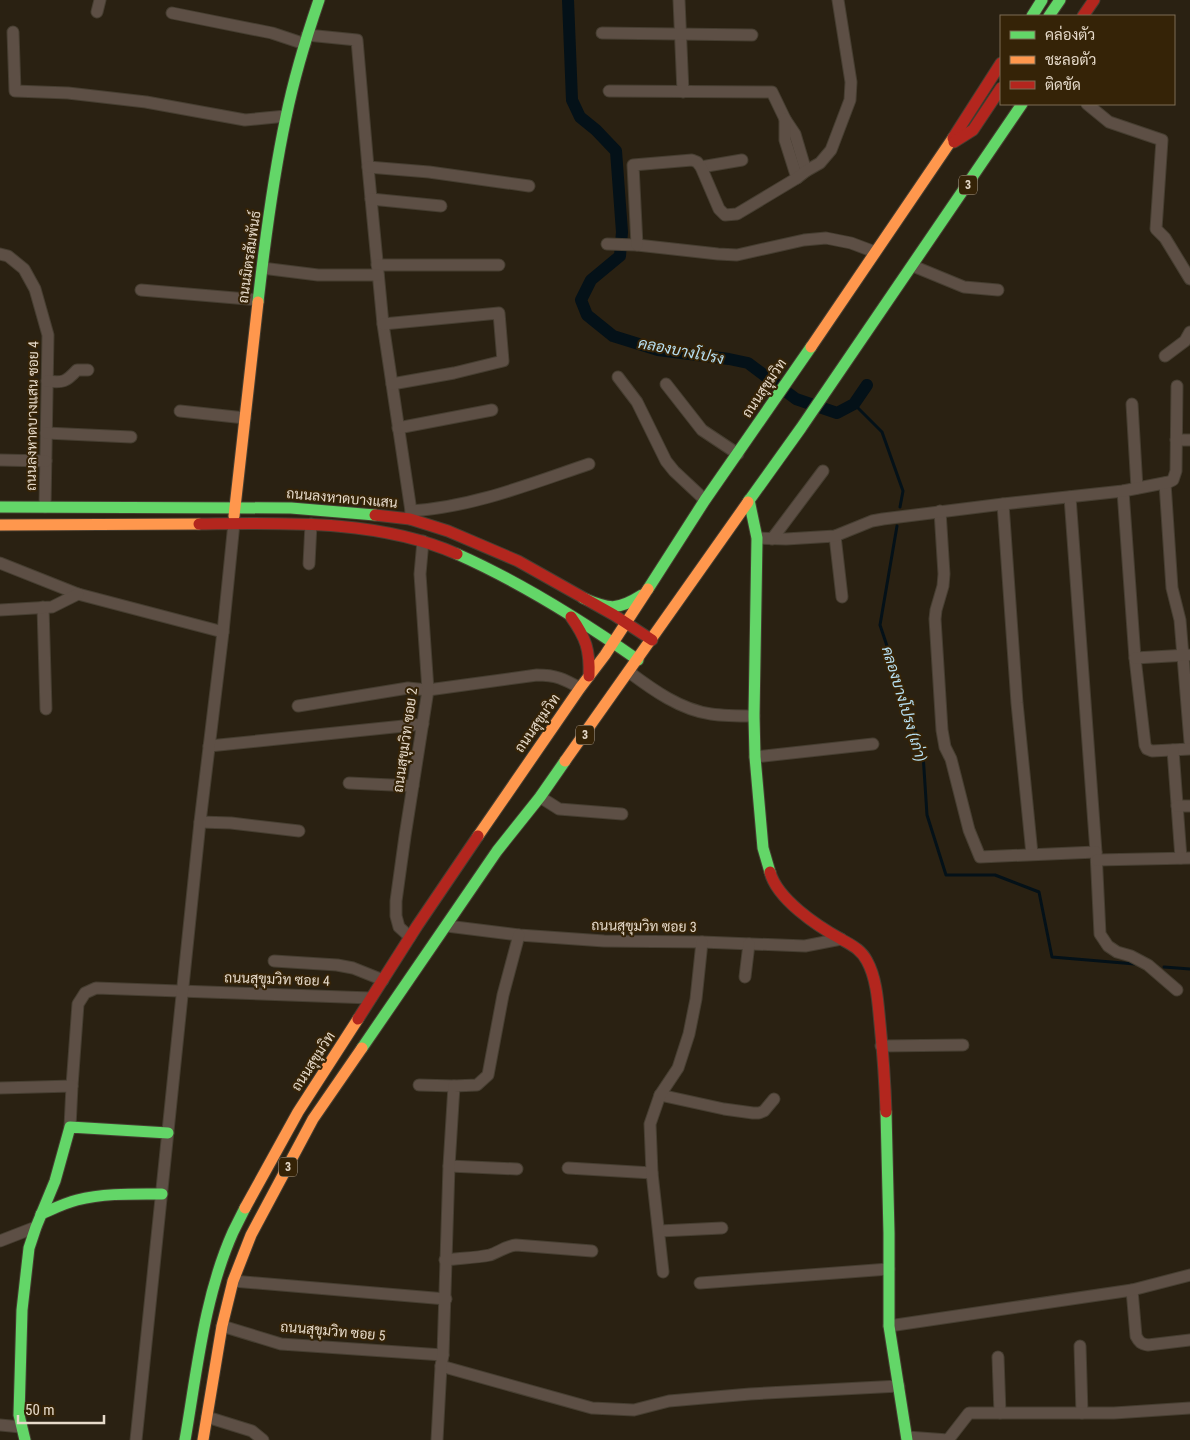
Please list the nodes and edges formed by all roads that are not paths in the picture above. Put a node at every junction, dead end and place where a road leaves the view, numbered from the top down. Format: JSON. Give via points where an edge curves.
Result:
{"nodes":[{"id":1,"x":100,"y":0,"type":"edge"},
{"id":2,"x":319,"y":0,"type":"edge"},
{"id":3,"x":679,"y":0,"type":"edge"},
{"id":4,"x":838,"y":0,"type":"edge"},
{"id":5,"x":1042,"y":0,"type":"edge"},
{"id":6,"x":1060,"y":0,"type":"edge"},
{"id":7,"x":1094,"y":0,"type":"edge"},
{"id":8,"x":97,"y":12,"type":"dead end"},
{"id":9,"x":172,"y":13,"type":"dead end"},
{"id":10,"x":1033,"y":15,"type":"edge"},
{"id":11,"x":1050,"y":15,"type":"edge"},
{"id":12,"x":1084,"y":15,"type":"edge"},
{"id":13,"x":13,"y":32,"type":"dead end"},
{"id":14,"x":602,"y":33,"type":"dead end"},
{"id":15,"x":680,"y":34,"type":"junction"},
{"id":16,"x":752,"y":35,"type":"dead end"},
{"id":17,"x":306,"y":39,"type":"junction"},
{"id":18,"x":1000,"y":66,"type":"edge"},
{"id":19,"x":1000,"y":90,"type":"edge"},
{"id":20,"x":609,"y":91,"type":"dead end"},
{"id":21,"x":683,"y":92,"type":"junction"},
{"id":22,"x":1021,"y":105,"type":"edge"},
{"id":23,"x":1088,"y":105,"type":"edge"},
{"id":24,"x":286,"y":116,"type":"junction"},
{"id":25,"x":948,"y":146,"type":"junction"},
{"id":26,"x":742,"y":160,"type":"dead end"},
{"id":27,"x":368,"y":166,"type":"junction"},
{"id":28,"x":701,"y":167,"type":"junction"},
{"id":29,"x":802,"y":175,"type":"junction"},
{"id":30,"x":529,"y":186,"type":"dead end"},
{"id":31,"x":371,"y":199,"type":"junction"},
{"id":32,"x":441,"y":206,"type":"dead end"},
{"id":33,"x":608,"y":244,"type":"dead end"},
{"id":34,"x":632,"y":245,"type":"junction"},
{"id":35,"x":874,"y":252,"type":"junction"},
{"id":36,"x":0,"y":254,"type":"edge"},
{"id":37,"x":498,"y":265,"type":"dead end"},
{"id":38,"x":913,"y":266,"type":"junction"},
{"id":39,"x":262,"y":268,"type":"junction"},
{"id":40,"x":378,"y":270,"type":"junction"},
{"id":41,"x":1190,"y":279,"type":"edge"},
{"id":42,"x":141,"y":290,"type":"dead end"},
{"id":43,"x":998,"y":290,"type":"dead end"},
{"id":44,"x":258,"y":300,"type":"junction"},
{"id":45,"x":383,"y":324,"type":"junction"},
{"id":46,"x":1190,"y":332,"type":"edge"},
{"id":47,"x":1165,"y":356,"type":"dead end"},
{"id":48,"x":88,"y":370,"type":"dead end"},
{"id":49,"x":618,"y":377,"type":"dead end"},
{"id":50,"x":47,"y":381,"type":"junction"},
{"id":51,"x":392,"y":384,"type":"junction"},
{"id":52,"x":666,"y":384,"type":"dead end"},
{"id":53,"x":1177,"y":386,"type":"dead end"},
{"id":54,"x":1132,"y":404,"type":"dead end"},
{"id":55,"x":492,"y":410,"type":"dead end"},
{"id":56,"x":180,"y":411,"type":"dead end"},
{"id":57,"x":245,"y":418,"type":"junction"},
{"id":58,"x":398,"y":428,"type":"junction"},
{"id":59,"x":46,"y":433,"type":"junction"},
{"id":60,"x":131,"y":437,"type":"dead end"},
{"id":61,"x":1176,"y":440,"type":"junction"},
{"id":62,"x":1190,"y":440,"type":"edge"},
{"id":63,"x":738,"y":454,"type":"junction"},
{"id":64,"x":0,"y":460,"type":"edge"},
{"id":65,"x":46,"y":461,"type":"junction"},
{"id":66,"x":589,"y":464,"type":"dead end"},
{"id":67,"x":823,"y":471,"type":"dead end"},
{"id":68,"x":1165,"y":483,"type":"junction"},
{"id":69,"x":1137,"y":488,"type":"junction"},
{"id":70,"x":1123,"y":491,"type":"junction"},
{"id":71,"x":1070,"y":497,"type":"junction"},
{"id":72,"x":705,"y":500,"type":"junction"},
{"id":73,"x":749,"y":500,"type":"junction"},
{"id":74,"x":1003,"y":504,"type":"junction"},
{"id":75,"x":0,"y":507,"type":"edge"},
{"id":76,"x":45,"y":507,"type":"junction"},
{"id":77,"x":235,"y":507,"type":"junction"},
{"id":78,"x":940,"y":511,"type":"junction"},
{"id":79,"x":410,"y":515,"type":"junction"},
{"id":80,"x":234,"y":523,"type":"junction"},
{"id":81,"x":310,"y":524,"type":"junction"},
{"id":82,"x":0,"y":526,"type":"edge"},
{"id":83,"x":835,"y":536,"type":"junction"},
{"id":84,"x":757,"y":538,"type":"junction"},
{"id":85,"x":772,"y":539,"type":"junction"},
{"id":86,"x":423,"y":541,"type":"junction"},
{"id":87,"x":0,"y":563,"type":"edge"},
{"id":88,"x":309,"y":564,"type":"dead end"},
{"id":89,"x":646,"y":592,"type":"junction"},
{"id":90,"x":78,"y":594,"type":"junction"},
{"id":91,"x":842,"y":597,"type":"dead end"},
{"id":92,"x":583,"y":598,"type":"junction"},
{"id":93,"x":43,"y":607,"type":"junction"},
{"id":94,"x":0,"y":610,"type":"edge"},
{"id":95,"x":571,"y":616,"type":"junction"},
{"id":96,"x":626,"y":623,"type":"junction"},
{"id":97,"x":222,"y":632,"type":"junction"},
{"id":98,"x":652,"y":640,"type":"junction"},
{"id":99,"x":613,"y":642,"type":"junction"},
{"id":100,"x":1186,"y":655,"type":"edge"},
{"id":101,"x":1135,"y":658,"type":"junction"},
{"id":102,"x":638,"y":660,"type":"junction"},
{"id":103,"x":629,"y":672,"type":"junction"},
{"id":104,"x":589,"y":676,"type":"junction"},
{"id":105,"x":580,"y":688,"type":"junction"},
{"id":106,"x":428,"y":690,"type":"junction"},
{"id":107,"x":298,"y":706,"type":"dead end"},
{"id":108,"x":46,"y":709,"type":"dead end"},
{"id":109,"x":754,"y":716,"type":"junction"},
{"id":110,"x":423,"y":724,"type":"junction"},
{"id":111,"x":1190,"y":742,"type":"edge"},
{"id":112,"x":873,"y":744,"type":"dead end"},
{"id":113,"x":209,"y":746,"type":"junction"},
{"id":114,"x":1190,"y":748,"type":"edge"},
{"id":115,"x":1173,"y":750,"type":"junction"},
{"id":116,"x":755,"y":757,"type":"junction"},
{"id":117,"x":349,"y":783,"type":"dead end"},
{"id":118,"x":413,"y":786,"type":"junction"},
{"id":119,"x":540,"y":797,"type":"junction"},
{"id":120,"x":1177,"y":806,"type":"junction"},
{"id":121,"x":1190,"y":806,"type":"edge"},
{"id":122,"x":622,"y":814,"type":"dead end"},
{"id":123,"x":200,"y":822,"type":"junction"},
{"id":124,"x":299,"y":831,"type":"dead end"},
{"id":125,"x":1032,"y":854,"type":"junction"},
{"id":126,"x":1096,"y":856,"type":"junction"},
{"id":127,"x":1186,"y":858,"type":"edge"},
{"id":128,"x":447,"y":926,"type":"junction"},
{"id":129,"x":519,"y":936,"type":"junction"},
{"id":130,"x":410,"y":937,"type":"junction"},
{"id":131,"x":841,"y":939,"type":"junction"},
{"id":132,"x":702,"y":942,"type":"junction"},
{"id":133,"x":749,"y":944,"type":"junction"},
{"id":134,"x":274,"y":961,"type":"dead end"},
{"id":135,"x":744,"y":977,"type":"dead end"},
{"id":136,"x":382,"y":980,"type":"junction"},
{"id":137,"x":183,"y":990,"type":"junction"},
{"id":138,"x":1177,"y":990,"type":"dead end"},
{"id":139,"x":371,"y":998,"type":"junction"},
{"id":140,"x":963,"y":1045,"type":"dead end"},
{"id":141,"x":881,"y":1046,"type":"junction"},
{"id":142,"x":419,"y":1085,"type":"dead end"},
{"id":143,"x":72,"y":1086,"type":"junction"},
{"id":144,"x":454,"y":1086,"type":"junction"},
{"id":145,"x":0,"y":1088,"type":"edge"},
{"id":146,"x":660,"y":1095,"type":"junction"},
{"id":147,"x":774,"y":1099,"type":"dead end"},
{"id":148,"x":70,"y":1127,"type":"junction"},
{"id":149,"x":168,"y":1133,"type":"junction"},
{"id":150,"x":449,"y":1166,"type":"junction"},
{"id":151,"x":568,"y":1168,"type":"dead end"},
{"id":152,"x":517,"y":1169,"type":"dead end"},
{"id":153,"x":652,"y":1173,"type":"junction"},
{"id":154,"x":162,"y":1194,"type":"junction"},
{"id":155,"x":41,"y":1214,"type":"junction"},
{"id":156,"x":36,"y":1227,"type":"junction"},
{"id":157,"x":722,"y":1228,"type":"dead end"},
{"id":158,"x":658,"y":1231,"type":"junction"},
{"id":159,"x":0,"y":1242,"type":"edge"},
{"id":160,"x":592,"y":1251,"type":"dead end"},
{"id":161,"x":446,"y":1260,"type":"junction"},
{"id":162,"x":889,"y":1269,"type":"junction"},
{"id":163,"x":663,"y":1272,"type":"dead end"},
{"id":164,"x":1190,"y":1275,"type":"edge"},
{"id":165,"x":233,"y":1281,"type":"junction"},
{"id":166,"x":700,"y":1283,"type":"dead end"},
{"id":167,"x":1132,"y":1290,"type":"junction"},
{"id":168,"x":446,"y":1299,"type":"junction"},
{"id":169,"x":222,"y":1326,"type":"junction"},
{"id":170,"x":888,"y":1326,"type":"junction"},
{"id":171,"x":1190,"y":1340,"type":"edge"},
{"id":172,"x":1080,"y":1346,"type":"dead end"},
{"id":173,"x":998,"y":1357,"type":"dead end"},
{"id":174,"x":442,"y":1360,"type":"junction"},
{"id":175,"x":899,"y":1386,"type":"junction"},
{"id":176,"x":1190,"y":1408,"type":"edge"},
{"id":177,"x":1000,"y":1413,"type":"junction"},
{"id":178,"x":1082,"y":1413,"type":"junction"},
{"id":179,"x":207,"y":1417,"type":"junction"},
{"id":180,"x":0,"y":1425,"type":"edge"},
{"id":181,"x":20,"y":1427,"type":"junction"},
{"id":182,"x":907,"y":1438,"type":"edge"},
{"id":183,"x":25,"y":1440,"type":"edge"},
{"id":184,"x":136,"y":1440,"type":"edge"},
{"id":185,"x":185,"y":1440,"type":"edge"},
{"id":186,"x":203,"y":1440,"type":"edge"},
{"id":187,"x":263,"y":1440,"type":"edge"},
{"id":188,"x":437,"y":1440,"type":"edge"}],
"edges":[{"from":1,"to":8,"type":"street"},
{"from":2,"to":17,"type":"main road","name":"ถนนมิตรสัมพันธ์"},
{"from":3,"to":15,"type":"street"},
{"from":4,"to":29,"type":"street","via":[[851,82],[850,100],[830,150],[820,163]]},
{"from":5,"to":10,"type":"main road"},
{"from":6,"to":11,"type":"main road"},
{"from":7,"to":12,"type":"main road"},
{"from":9,"to":17,"type":"street"},
{"from":13,"to":24,"type":"street","via":[[15,91],[146,102],[244,120]]},
{"from":14,"to":15,"type":"street"},
{"from":15,"to":16,"type":"street"},
{"from":15,"to":21,"type":"street"},
{"from":17,"to":24,"type":"main road","name":"ถนนมิตรสัมพันธ์"},
{"from":17,"to":27,"type":"street","via":[[357,40]]},
{"from":18,"to":25,"type":"main road","name":"ถนนสุขุมวิท","number":"3"},
{"from":19,"to":25,"type":"main road","via":[[973,130]]},
{"from":20,"to":21,"type":"street"},
{"from":21,"to":29,"type":"street","via":[[772,92],[785,119],[785,140]]},
{"from":22,"to":38,"type":"main road","number":"3"},
{"from":23,"to":41,"type":"street","via":[[1109,122],[1162,140],[1156,229]]},
{"from":24,"to":39,"type":"main road","name":"ถนนมิตรสัมพันธ์"},
{"from":25,"to":35,"type":"main road","name":"ถนนสุขุมวิท","number":"3"},
{"from":26,"to":28,"type":"street"},
{"from":27,"to":30,"type":"street"},
{"from":27,"to":31,"type":"street"},
{"from":28,"to":29,"type":"street","via":[[719,209],[725,214],[737,214]]},
{"from":28,"to":34,"type":"street","via":[[692,160],[633,165]]},
{"from":31,"to":32,"type":"street"},
{"from":31,"to":40,"type":"street"},
{"from":33,"to":34,"type":"street"},
{"from":34,"to":35,"type":"street","via":[[737,255],[826,238]]},
{"from":35,"to":63,"type":"main road","name":"ถนนสุขุมวิท","number":"3"},
{"from":36,"to":50,"type":"street","name":"ถนนลงหาดบางแสน ซอย 4","via":[[24,268],[35,289],[48,335]]},
{"from":37,"to":40,"type":"street"},
{"from":38,"to":43,"type":"street","via":[[964,287]]},
{"from":38,"to":73,"type":"main road","number":"3"},
{"from":39,"to":40,"type":"street","via":[[318,275]]},
{"from":39,"to":44,"type":"main road","name":"ถนนมิตรสัมพันธ์"},
{"from":40,"to":45,"type":"street"},
{"from":42,"to":44,"type":"street"},
{"from":44,"to":57,"type":"main road","name":"ถนนมิตรสัมพันธ์"},
{"from":45,"to":51,"type":"street"},
{"from":45,"to":51,"type":"street","via":[[499,313],[503,361]]},
{"from":46,"to":47,"type":"street","via":[[1185,341]]},
{"from":48,"to":50,"type":"street","via":[[77,370],[60,382]]},
{"from":49,"to":72,"type":"street","via":[[636,402],[666,461]]},
{"from":50,"to":59,"type":"street","name":"ถนนลงหาดบางแสน ซอย 4"},
{"from":51,"to":58,"type":"street"},
{"from":52,"to":63,"type":"street","via":[[702,430]]},
{"from":53,"to":61,"type":"street"},
{"from":54,"to":69,"type":"street"},
{"from":55,"to":58,"type":"street"},
{"from":56,"to":57,"type":"street"},
{"from":57,"to":77,"type":"main road","name":"ถนนมิตรสัมพันธ์"},
{"from":58,"to":79,"type":"street"},
{"from":59,"to":60,"type":"street"},
{"from":59,"to":65,"type":"street","name":"ถนนลงหาดบางแสน ซอย 4"},
{"from":61,"to":62,"type":"street"},
{"from":61,"to":68,"type":"street","via":[[1175,476]]},
{"from":63,"to":72,"type":"main road","name":"ถนนสุขุมวิท","number":"3"},
{"from":64,"to":65,"type":"street"},
{"from":65,"to":76,"type":"street","name":"ถนนลงหาดบางแสน ซอย 4"},
{"from":66,"to":79,"type":"street","via":[[487,498]]},
{"from":67,"to":85,"type":"street"},
{"from":68,"to":69,"type":"street"},
{"from":68,"to":100,"type":"street","via":[[1172,588]]},
{"from":69,"to":70,"type":"street"},
{"from":70,"to":71,"type":"street"},
{"from":70,"to":101,"type":"street"},
{"from":71,"to":74,"type":"street"},
{"from":71,"to":126,"type":"street"},
{"from":72,"to":89,"type":"main road","name":"ถนนสุขุมวิท","number":"3"},
{"from":73,"to":84,"type":"main road"},
{"from":73,"to":98,"type":"main road","number":"3"},
{"from":74,"to":78,"type":"street"},
{"from":74,"to":125,"type":"street"},
{"from":75,"to":76,"type":"main road","name":"ถนนลงหาดบางแสน"},
{"from":76,"to":77,"type":"main road","name":"ถนนลงหาดบางแสน"},
{"from":77,"to":79,"type":"main road","name":"ถนนลงหาดบางแสน"},
{"from":77,"to":80,"type":"main road","name":"ถนนมิตรสัมพันธ์"},
{"from":78,"to":83,"type":"street","via":[[872,521]]},
{"from":78,"to":125,"type":"street","via":[[944,574],[935,619],[945,747],[951,759],[968,830],[980,857]]},
{"from":79,"to":92,"type":"main road","name":"ถนนลงหาดบางแสน","via":[[518,561]]},
{"from":80,"to":81,"type":"main road","name":"ถนนลงหาดบางแสน"},
{"from":80,"to":82,"type":"main road","name":"ถนนลงหาดบางแสน"},
{"from":80,"to":97,"type":"street"},
{"from":81,"to":86,"type":"main road","name":"ถนนลงหาดบางแสน","via":[[395,534]]},
{"from":81,"to":88,"type":"street"},
{"from":83,"to":85,"type":"street"},
{"from":83,"to":91,"type":"street"},
{"from":84,"to":85,"type":"street"},
{"from":84,"to":109,"type":"main road"},
{"from":86,"to":95,"type":"main road","name":"ถนนลงหาดบางแสน","via":[[461,555]]},
{"from":86,"to":106,"type":"street","name":"ถนนสุขุมวิท ซอย 2","via":[[420,574]]},
{"from":87,"to":90,"type":"street"},
{"from":89,"to":92,"type":"main road","via":[[622,607],[611,608]]},
{"from":89,"to":96,"type":"main road","name":"ถนนสุขุมวิท","number":"3"},
{"from":90,"to":93,"type":"street","via":[[52,607]]},
{"from":90,"to":97,"type":"street"},
{"from":92,"to":96,"type":"main road","name":"ถนนลงหาดบางแสน"},
{"from":93,"to":94,"type":"street"},
{"from":93,"to":108,"type":"street"},
{"from":95,"to":99,"type":"main road","name":"ถนนลงหาดบางแสน"},
{"from":95,"to":104,"type":"main road","via":[[587,643]]},
{"from":96,"to":98,"type":"main road","name":"ถนนลงหาดบางแสน"},
{"from":96,"to":99,"type":"main road","name":"ถนนสุขุมวิท","number":"3"},
{"from":97,"to":113,"type":"street"},
{"from":98,"to":102,"type":"main road","number":"3"},
{"from":99,"to":102,"type":"main road","name":"ถนนลงหาดบางแสน"},
{"from":99,"to":104,"type":"main road","name":"ถนนสุขุมวิท","number":"3"},
{"from":100,"to":101,"type":"street"},
{"from":100,"to":111,"type":"street"},
{"from":101,"to":115,"type":"street","via":[[1145,745],[1152,751]]},
{"from":102,"to":103,"type":"main road","number":"3"},
{"from":103,"to":109,"type":"street","via":[[667,698],[692,709],[711,714]]},
{"from":103,"to":119,"type":"main road","number":"3"},
{"from":104,"to":105,"type":"main road","name":"ถนนสุขุมวิท","number":"3"},
{"from":105,"to":106,"type":"street","via":[[563,678],[537,675]]},
{"from":105,"to":130,"type":"main road","name":"ถนนสุขุมวิท","number":"3"},
{"from":106,"to":107,"type":"street","via":[[408,688]]},
{"from":106,"to":110,"type":"street","name":"ถนนสุขุมวิท ซอย 2"},
{"from":109,"to":116,"type":"main road"},
{"from":110,"to":113,"type":"street"},
{"from":110,"to":118,"type":"street","name":"ถนนสุขุมวิท ซอย 2"},
{"from":112,"to":116,"type":"street"},
{"from":113,"to":123,"type":"street"},
{"from":114,"to":115,"type":"street"},
{"from":115,"to":120,"type":"street"},
{"from":116,"to":131,"type":"main road","via":[[763,848],[771,877],[786,900]]},
{"from":117,"to":118,"type":"street"},
{"from":118,"to":130,"type":"street","name":"ถนนสุขุมวิท ซอย 2","via":[[396,901],[399,927]]},
{"from":119,"to":122,"type":"street","via":[[559,809]]},
{"from":119,"to":128,"type":"main road","number":"3","via":[[497,851]]},
{"from":120,"to":121,"type":"street"},
{"from":120,"to":127,"type":"street"},
{"from":123,"to":124,"type":"street"},
{"from":123,"to":137,"type":"street"},
{"from":125,"to":126,"type":"street"},
{"from":126,"to":127,"type":"street"},
{"from":126,"to":138,"type":"street","via":[[1100,934],[1108,946],[1148,965]]},
{"from":128,"to":129,"type":"street","name":"ถนนสุขุมวิท ซอย 3"},
{"from":128,"to":165,"type":"main road","number":"3","via":[[313,1119],[251,1236]]},
{"from":129,"to":132,"type":"street","name":"ถนนสุขุมวิท ซอย 3"},
{"from":129,"to":144,"type":"street","via":[[503,995],[488,1075],[477,1085]]},
{"from":130,"to":136,"type":"main road","name":"ถนนสุขุมวิท","number":"3"},
{"from":131,"to":133,"type":"street","name":"ถนนสุขุมวิท ซอย 3","via":[[805,946]]},
{"from":131,"to":141,"type":"main road","via":[[854,945],[867,960],[877,991]]},
{"from":132,"to":133,"type":"street","name":"ถนนสุขุมวิท ซอย 3"},
{"from":132,"to":146,"type":"street","via":[[689,1034],[678,1068]]},
{"from":133,"to":135,"type":"street"},
{"from":134,"to":136,"type":"street","via":[[337,965]]},
{"from":136,"to":139,"type":"main road","name":"ถนนสุขุมวิท","number":"3"},
{"from":137,"to":139,"type":"street","name":"ถนนสุขุมวิท ซอย 4"},
{"from":137,"to":143,"type":"street","name":"ถนนสุขุมวิท ซอย 4","via":[[96,988],[85,993],[78,1004]]},
{"from":137,"to":149,"type":"street"},
{"from":139,"to":185,"type":"main road","name":"ถนนสุขุมวิท","number":"3","via":[[298,1112],[233,1232],[208,1310]]},
{"from":140,"to":141,"type":"street"},
{"from":141,"to":162,"type":"main road"},
{"from":142,"to":144,"type":"street"},
{"from":143,"to":145,"type":"street"},
{"from":143,"to":148,"type":"street","name":"ถนนสุขุมวิท ซอย 4"},
{"from":144,"to":150,"type":"street"},
{"from":146,"to":147,"type":"street","via":[[753,1113],[764,1111]]},
{"from":146,"to":153,"type":"street","via":[[650,1124]]},
{"from":148,"to":149,"type":"main road"},
{"from":148,"to":155,"type":"main road","via":[[56,1181]]},
{"from":149,"to":154,"type":"street"},
{"from":150,"to":152,"type":"street"},
{"from":150,"to":161,"type":"street"},
{"from":151,"to":153,"type":"street"},
{"from":153,"to":158,"type":"street"},
{"from":154,"to":155,"type":"main road","via":[[81,1199]]},
{"from":154,"to":184,"type":"street"},
{"from":155,"to":156,"type":"main road"},
{"from":156,"to":159,"type":"street"},
{"from":156,"to":181,"type":"main road","via":[[29,1248],[22,1310]]},
{"from":157,"to":158,"type":"street"},
{"from":158,"to":163,"type":"street"},
{"from":160,"to":161,"type":"street","via":[[516,1245],[488,1255]]},
{"from":161,"to":168,"type":"street"},
{"from":162,"to":166,"type":"street"},
{"from":162,"to":170,"type":"main road"},
{"from":164,"to":167,"type":"street"},
{"from":165,"to":168,"type":"street"},
{"from":165,"to":169,"type":"main road","number":"3"},
{"from":167,"to":170,"type":"street"},
{"from":167,"to":171,"type":"street","via":[[1136,1336],[1142,1344]]},
{"from":168,"to":174,"type":"street"},
{"from":169,"to":174,"type":"street","name":"ถนนสุขุมวิท ซอย 5","via":[[281,1344]]},
{"from":169,"to":179,"type":"main road","number":"3"},
{"from":170,"to":175,"type":"main road"},
{"from":172,"to":178,"type":"street"},
{"from":173,"to":177,"type":"street"},
{"from":174,"to":175,"type":"street","name":"ถนนสุขุมวิท ซอย 5","via":[[592,1408],[609,1409],[634,1410],[669,1401],[750,1394]]},
{"from":174,"to":188,"type":"street"},
{"from":175,"to":182,"type":"main road"},
{"from":176,"to":178,"type":"street"},
{"from":177,"to":178,"type":"street"},
{"from":177,"to":182,"type":"street","via":[[969,1413],[948,1440]]},
{"from":179,"to":186,"type":"main road","number":"3"},
{"from":179,"to":187,"type":"street","via":[[252,1431]]},
{"from":180,"to":181,"type":"street"},
{"from":181,"to":183,"type":"main road"}]}
